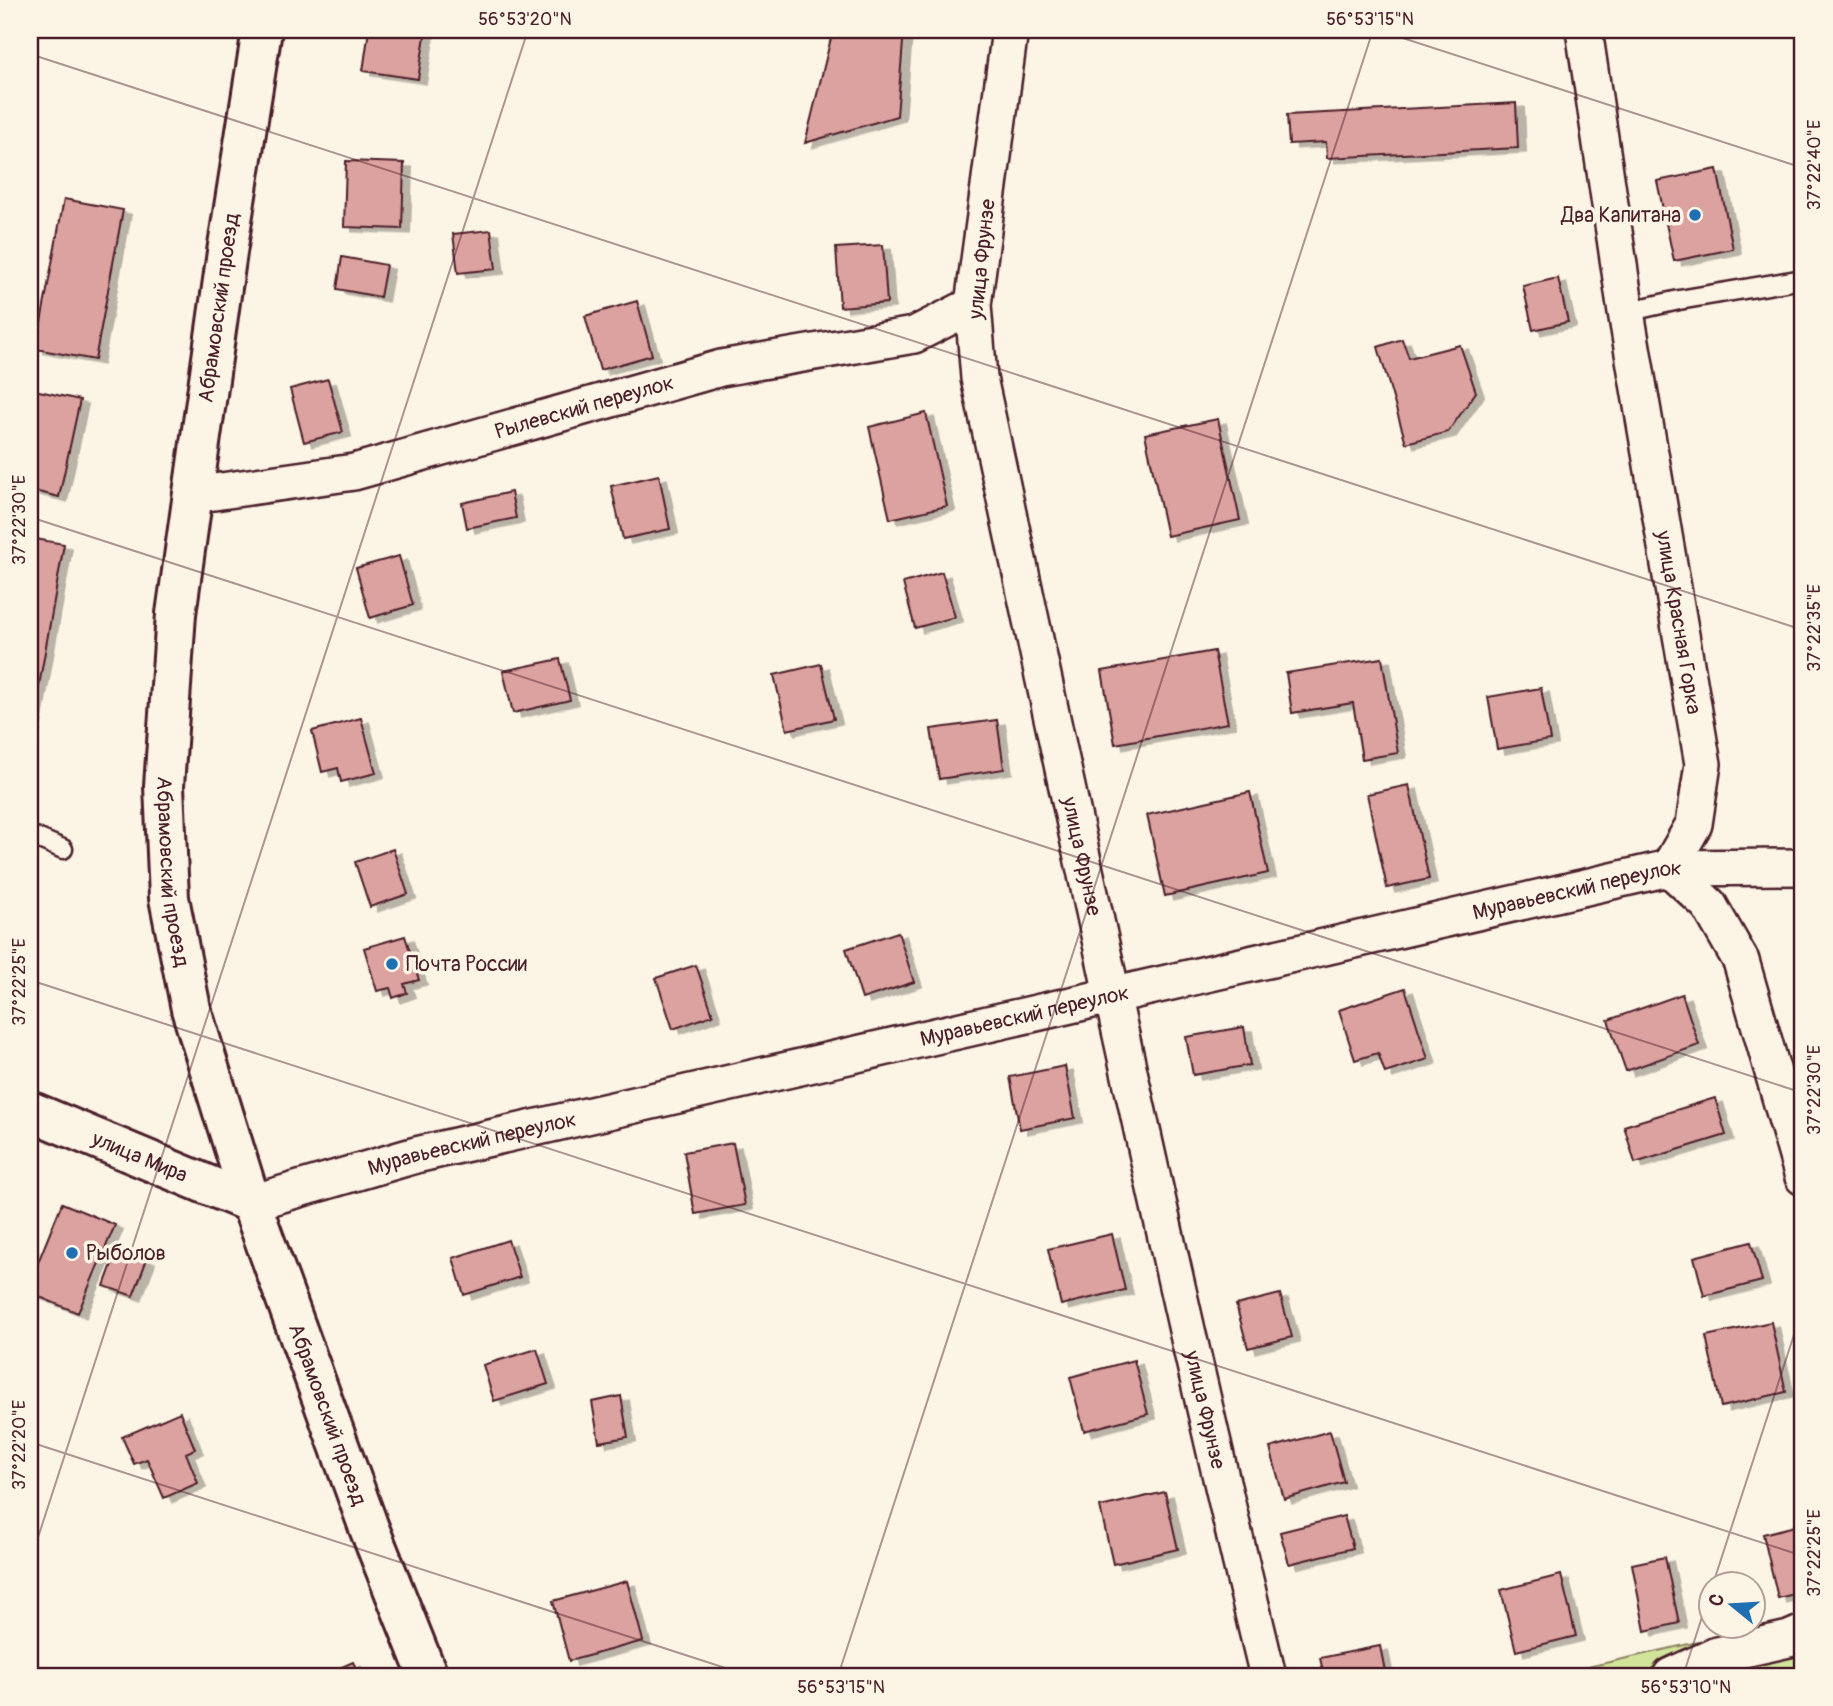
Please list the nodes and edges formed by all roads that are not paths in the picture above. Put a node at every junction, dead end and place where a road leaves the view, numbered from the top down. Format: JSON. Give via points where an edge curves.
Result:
{"nodes":[{"id":1,"x":262,"y":30,"type":"edge"},
{"id":2,"x":1010,"y":30,"type":"edge"},
{"id":3,"x":1584,"y":30,"type":"edge"},
{"id":4,"x":1803,"y":279,"type":"edge"},
{"id":5,"x":973,"y":305,"type":"junction"},
{"id":6,"x":1626,"y":312,"type":"junction"},
{"id":7,"x":193,"y":495,"type":"junction"},
{"id":8,"x":30,"y":835,"type":"edge"},
{"id":9,"x":64,"y":849,"type":"dead end"},
{"id":10,"x":1803,"y":867,"type":"edge"},
{"id":11,"x":1669,"y":868,"type":"junction"},
{"id":12,"x":1112,"y":996,"type":"junction"},
{"id":13,"x":30,"y":1111,"type":"edge"},
{"id":14,"x":1803,"y":1177,"type":"edge"},
{"id":15,"x":251,"y":1203,"type":"junction"},
{"id":16,"x":1803,"y":1633,"type":"edge"},
{"id":17,"x":428,"y":1676,"type":"edge"},
{"id":18,"x":1268,"y":1676,"type":"edge"},
{"id":19,"x":1671,"y":1676,"type":"edge"}],
"edges":[{"from":1,"to":7,"type":"street","name":"Абрамовский проезд"},
{"from":2,"to":5,"type":"street","name":"улица Фрунзе"},
{"from":3,"to":6,"type":"street","name":"улица Красная Горка"},
{"from":4,"to":6,"type":"lane"},
{"from":5,"to":7,"type":"street","name":"Рылевский переулок","via":[[914,335],[721,368],[354,472]]},
{"from":5,"to":12,"type":"street","name":"улица Фрунзе","via":[[979,377]]},
{"from":6,"to":11,"type":"street","name":"улица Красная Горка","via":[[1703,764],[1694,824]]},
{"from":7,"to":15,"type":"street","name":"Абрамовский проезд","via":[[176,614],[164,786],[169,898],[191,1009]]},
{"from":8,"to":9,"type":"lane"},
{"from":10,"to":11,"type":"street","name":"Муравьевский переулок"},
{"from":11,"to":12,"type":"street","name":"Муравьевский переулок"},
{"from":11,"to":14,"type":"street","via":[[1709,905],[1741,961]]},
{"from":12,"to":15,"type":"street","name":"Муравьевский переулок","via":[[416,1155]]},
{"from":12,"to":18,"type":"street","name":"улица Фрунзе"},
{"from":13,"to":15,"type":"street","name":"улица Мира"},
{"from":15,"to":17,"type":"street","name":"Абрамовский проезд"},
{"from":16,"to":19,"type":"street","via":[[1717,1655]]}]}
